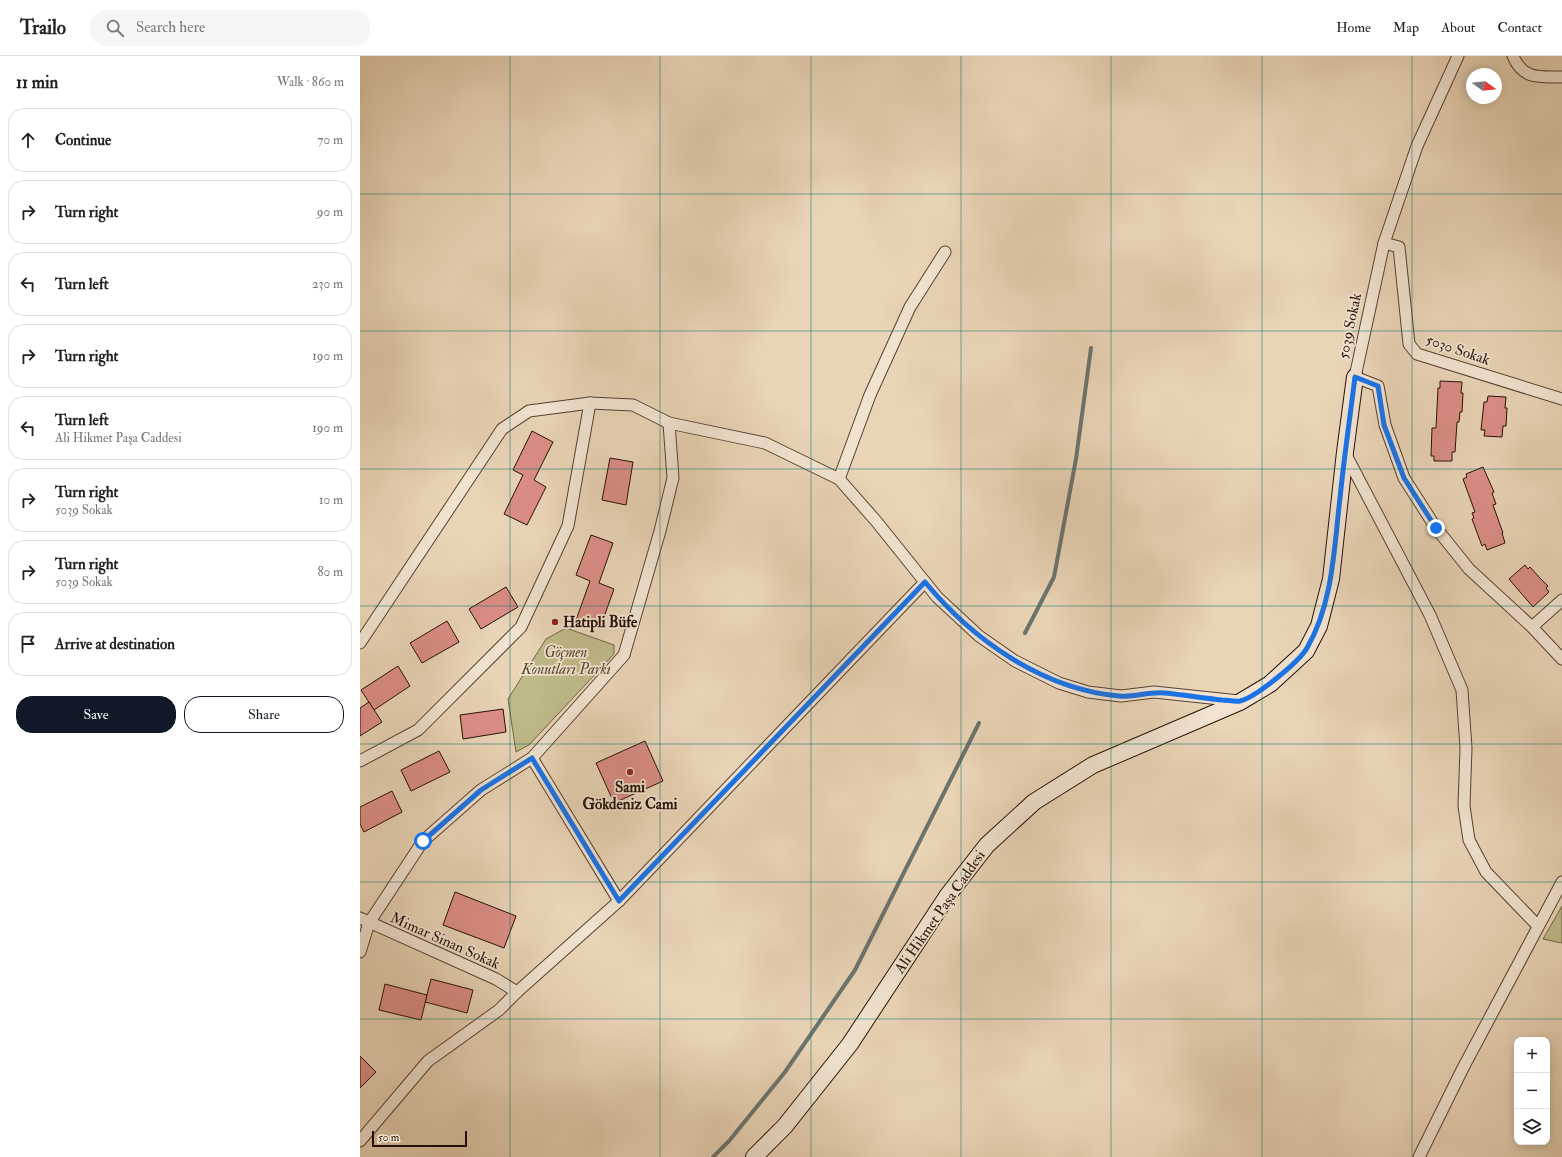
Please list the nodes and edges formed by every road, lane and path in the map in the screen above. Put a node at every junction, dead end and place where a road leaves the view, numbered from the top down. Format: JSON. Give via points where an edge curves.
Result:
{"nodes":[{"id":1,"x":1458,"y":56,"type":"edge"},
{"id":2,"x":1513,"y":56,"type":"edge"},
{"id":3,"x":1562,"y":76,"type":"edge"},
{"id":4,"x":1384,"y":243,"type":"junction"},
{"id":5,"x":945,"y":252,"type":"dead end"},
{"id":6,"x":1355,"y":377,"type":"junction"},
{"id":7,"x":1562,"y":398,"type":"edge"},
{"id":8,"x":590,"y":403,"type":"junction"},
{"id":9,"x":669,"y":422,"type":"junction"},
{"id":10,"x":1345,"y":452,"type":"junction"},
{"id":11,"x":839,"y":480,"type":"junction"},
{"id":12,"x":925,"y":582,"type":"junction"},
{"id":13,"x":1562,"y":600,"type":"edge"},
{"id":14,"x":1532,"y":627,"type":"junction"},
{"id":15,"x":360,"y":643,"type":"edge"},
{"id":16,"x":1562,"y":659,"type":"edge"},
{"id":17,"x":1240,"y":702,"type":"junction"},
{"id":18,"x":532,"y":758,"type":"junction"},
{"id":19,"x":360,"y":761,"type":"edge"},
{"id":20,"x":1562,"y":882,"type":"edge"},
{"id":21,"x":619,"y":901,"type":"junction"},
{"id":22,"x":364,"y":921,"type":"edge"},
{"id":23,"x":1538,"y":926,"type":"junction"},
{"id":24,"x":360,"y":952,"type":"edge"},
{"id":25,"x":517,"y":992,"type":"junction"},
{"id":26,"x":360,"y":1141,"type":"edge"},
{"id":27,"x":754,"y":1157,"type":"edge"},
{"id":28,"x":1419,"y":1157,"type":"edge"}],
"edges":[{"from":1,"to":4,"type":"street","name":"5039 Sokak","via":[[1417,146]]},
{"from":2,"to":3,"type":"street","via":[[1517,66],[1533,77]]},
{"from":4,"to":6,"type":"street","name":"5039 Sokak"},
{"from":4,"to":7,"type":"street","name":"5030 Sokak","via":[[1399,247],[1409,344],[1417,354]]},
{"from":5,"to":11,"type":"street","via":[[910,307],[870,395]]},
{"from":6,"to":10,"type":"main road","name":"Ali Hikmet Paşa Caddesi"},
{"from":6,"to":14,"type":"street","name":"5039 Sokak","via":[[1378,386],[1384,425],[1404,478],[1436,528],[1469,569]]},
{"from":8,"to":9,"type":"street","via":[[633,406]]},
{"from":8,"to":15,"type":"street","via":[[529,411],[502,429]]},
{"from":8,"to":19,"type":"street","via":[[568,526],[521,627],[418,730]]},
{"from":9,"to":11,"type":"street","via":[[766,443]]},
{"from":9,"to":18,"type":"street","via":[[673,478],[624,655]]},
{"from":10,"to":17,"type":"main road","name":"Ali Hikmet Paşa Caddesi","via":[[1331,579],[1319,626],[1306,651],[1292,665],[1270,684]]},
{"from":10,"to":23,"type":"street","via":[[1430,615],[1462,690],[1466,748],[1464,806],[1469,840],[1486,872]]},
{"from":11,"to":12,"type":"street"},
{"from":12,"to":17,"type":"street","via":[[979,636],[1015,661],[1059,683],[1088,692],[1121,696],[1154,692]]},
{"from":12,"to":21,"type":"street"},
{"from":13,"to":14,"type":"street"},
{"from":14,"to":16,"type":"street","name":"5039 Sokak"},
{"from":17,"to":27,"type":"main road","name":"Ali Hikmet Paşa Caddesi","via":[[1093,765],[1034,802],[987,845],[948,895],[850,1044],[785,1126]]},
{"from":18,"to":21,"type":"street"},
{"from":18,"to":22,"type":"street","via":[[481,790],[423,841]]},
{"from":20,"to":23,"type":"street"},
{"from":21,"to":25,"type":"street"},
{"from":22,"to":24,"type":"street"},
{"from":22,"to":25,"type":"street","name":"Mimar Sinan Sokak","via":[[496,979]]},
{"from":23,"to":28,"type":"street"},
{"from":25,"to":26,"type":"street","via":[[499,1010],[428,1061]]}]}
